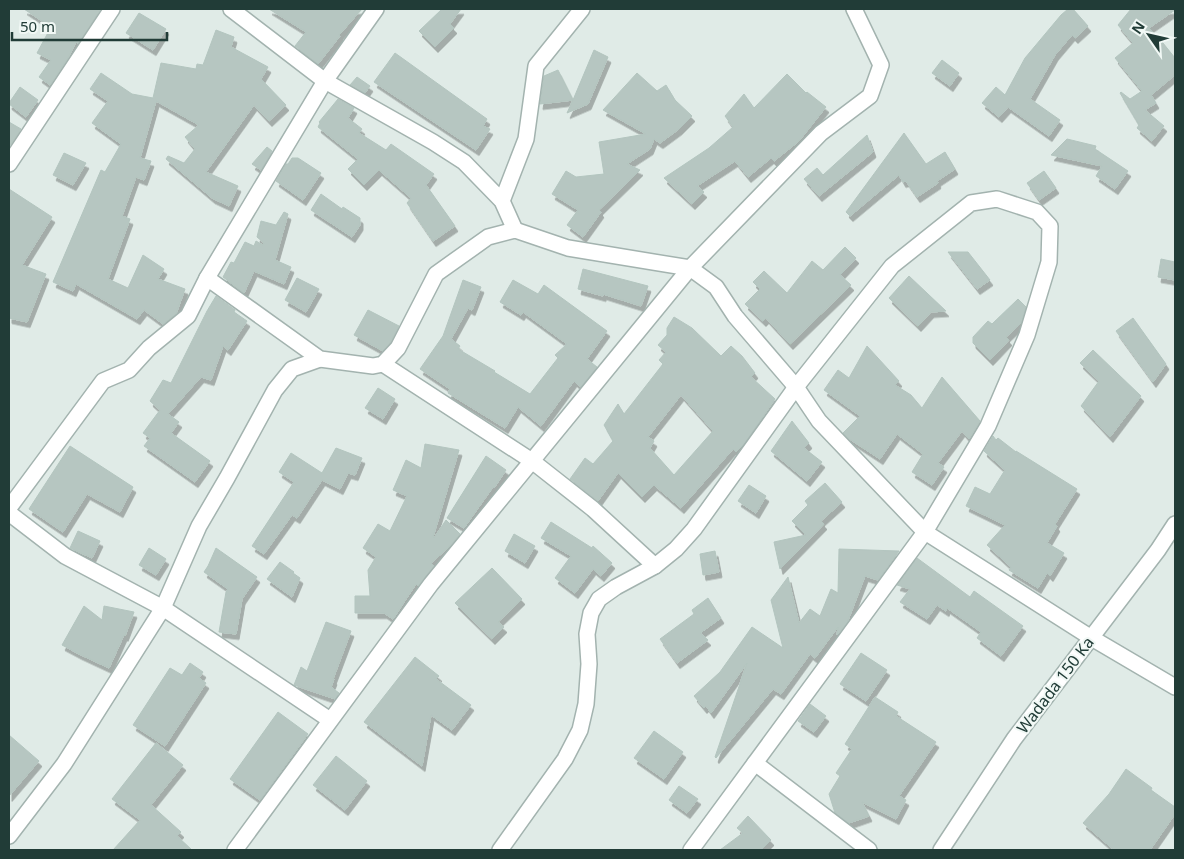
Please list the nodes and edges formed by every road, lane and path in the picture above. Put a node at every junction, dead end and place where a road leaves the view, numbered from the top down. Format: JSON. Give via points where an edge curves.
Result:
{"nodes":[{"id":1,"x":112,"y":9,"type":"edge"},
{"id":2,"x":231,"y":9,"type":"edge"},
{"id":3,"x":376,"y":9,"type":"edge"},
{"id":4,"x":582,"y":9,"type":"edge"},
{"id":5,"x":854,"y":9,"type":"edge"},
{"id":6,"x":325,"y":82,"type":"junction"},
{"id":7,"x":9,"y":164,"type":"edge"},
{"id":8,"x":502,"y":201,"type":"junction"},
{"id":9,"x":515,"y":230,"type":"junction"},
{"id":10,"x":690,"y":268,"type":"junction"},
{"id":11,"x":208,"y":278,"type":"junction"},
{"id":12,"x":320,"y":359,"type":"junction"},
{"id":13,"x":383,"y":364,"type":"junction"},
{"id":14,"x":796,"y":387,"type":"junction"},
{"id":15,"x":532,"y":461,"type":"junction"},
{"id":16,"x":9,"y":508,"type":"edge"},
{"id":17,"x":9,"y":513,"type":"edge"},
{"id":18,"x":1175,"y":524,"type":"edge"},
{"id":19,"x":925,"y":532,"type":"junction"},
{"id":20,"x":655,"y":566,"type":"junction"},
{"id":21,"x":163,"y":608,"type":"junction"},
{"id":22,"x":1090,"y":637,"type":"junction"},
{"id":23,"x":1175,"y":687,"type":"edge"},
{"id":24,"x":330,"y":720,"type":"junction"},
{"id":25,"x":755,"y":763,"type":"junction"},
{"id":26,"x":9,"y":836,"type":"edge"},
{"id":27,"x":505,"y":849,"type":"edge"},
{"id":28,"x":235,"y":850,"type":"edge"},
{"id":29,"x":691,"y":850,"type":"edge"},
{"id":30,"x":869,"y":850,"type":"edge"},
{"id":31,"x":941,"y":850,"type":"edge"}],
"edges":[{"from":1,"to":7,"type":"street"},
{"from":2,"to":6,"type":"street"},
{"from":3,"to":6,"type":"street"},
{"from":4,"to":8,"type":"street","via":[[536,66],[526,138]]},
{"from":5,"to":10,"type":"street","via":[[881,65],[870,96],[821,133]]},
{"from":6,"to":8,"type":"street","via":[[464,162]]},
{"from":6,"to":11,"type":"street"},
{"from":8,"to":9,"type":"street"},
{"from":9,"to":10,"type":"street","via":[[568,248]]},
{"from":9,"to":13,"type":"street","via":[[488,236],[436,274],[398,348]]},
{"from":10,"to":14,"type":"street","via":[[716,287],[735,316]]},
{"from":10,"to":15,"type":"street"},
{"from":11,"to":12,"type":"street"},
{"from":11,"to":16,"type":"street","via":[[188,316],[149,348],[129,370],[103,381]]},
{"from":12,"to":13,"type":"street","via":[[373,366]]},
{"from":12,"to":21,"type":"street","via":[[292,369],[275,390],[199,526]]},
{"from":13,"to":15,"type":"street"},
{"from":14,"to":19,"type":"street","via":[[819,421]]},
{"from":14,"to":19,"type":"street","via":[[892,266],[971,203],[997,199],[1037,212],[1050,226],[1049,262],[1027,335],[988,426]]},
{"from":14,"to":20,"type":"street","via":[[694,529],[676,550]]},
{"from":15,"to":20,"type":"street"},
{"from":15,"to":24,"type":"street","via":[[431,584]]},
{"from":17,"to":21,"type":"street","via":[[65,556]]},
{"from":18,"to":22,"type":"street","name":"Wadada 150 Ka"},
{"from":19,"to":22,"type":"street"},
{"from":19,"to":25,"type":"street"},
{"from":20,"to":27,"type":"street","via":[[599,599],[591,613],[587,634],[586,704],[580,730],[565,759]]},
{"from":21,"to":24,"type":"street"},
{"from":21,"to":26,"type":"street","via":[[64,764]]},
{"from":22,"to":23,"type":"street"},
{"from":22,"to":31,"type":"street","name":"Wadada 150 Ka","via":[[1014,739]]},
{"from":24,"to":28,"type":"street"},
{"from":25,"to":29,"type":"street"},
{"from":25,"to":30,"type":"street"}]}
